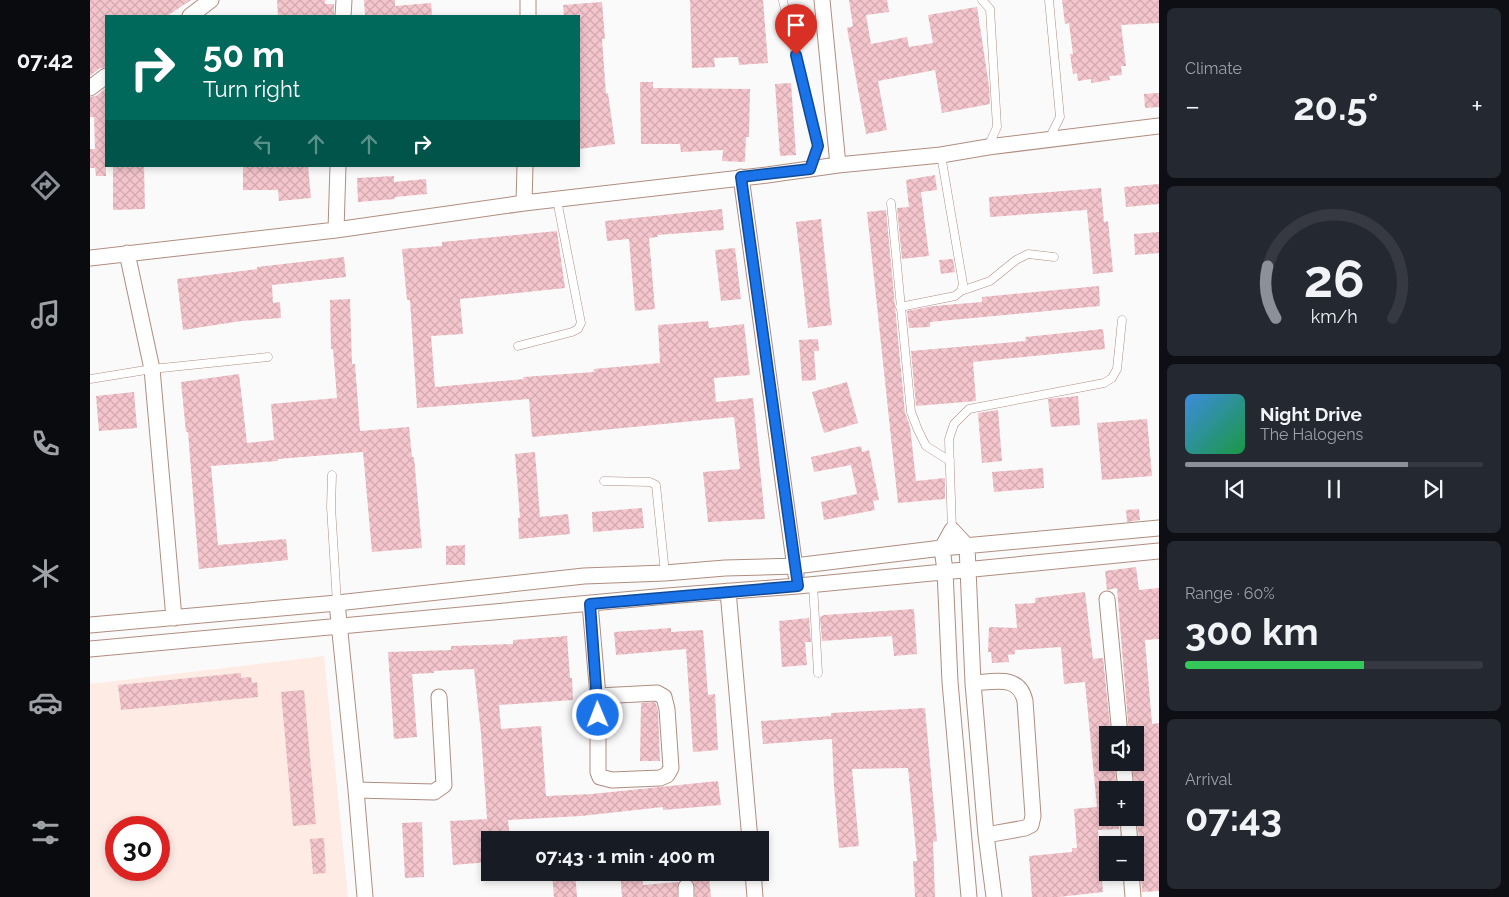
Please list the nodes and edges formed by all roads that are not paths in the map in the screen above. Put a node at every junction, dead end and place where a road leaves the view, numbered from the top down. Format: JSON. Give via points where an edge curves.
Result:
{"nodes":[{"id":1,"x":212,"y":0,"type":"edge"},
{"id":2,"x":344,"y":0,"type":"edge"},
{"id":3,"x":528,"y":0,"type":"edge"},
{"id":4,"x":822,"y":0,"type":"edge"},
{"id":5,"x":982,"y":0,"type":"edge"},
{"id":6,"x":1049,"y":0,"type":"edge"},
{"id":7,"x":783,"y":1,"type":"edge"},
{"id":8,"x":191,"y":15,"type":"edge"},
{"id":9,"x":343,"y":15,"type":"edge"},
{"id":10,"x":528,"y":15,"type":"edge"},
{"id":11,"x":105,"y":77,"type":"edge"},
{"id":12,"x":90,"y":88,"type":"edge"},
{"id":13,"x":1159,"y":126,"type":"edge"},
{"id":14,"x":1049,"y":139,"type":"junction"},
{"id":15,"x":988,"y":147,"type":"junction"},
{"id":16,"x":942,"y":155,"type":"junction"},
{"id":17,"x":838,"y":165,"type":"junction"},
{"id":18,"x":338,"y":167,"type":"edge"},
{"id":19,"x":525,"y":167,"type":"edge"},
{"id":20,"x":810,"y":169,"type":"junction"},
{"id":21,"x":741,"y":177,"type":"junction"},
{"id":22,"x":558,"y":200,"type":"junction"},
{"id":23,"x":524,"y":203,"type":"junction"},
{"id":24,"x":891,"y":204,"type":"dead end"},
{"id":25,"x":336,"y":230,"type":"junction"},
{"id":26,"x":127,"y":253,"type":"junction"},
{"id":27,"x":90,"y":258,"type":"edge"},
{"id":28,"x":1054,"y":258,"type":"dead end"},
{"id":29,"x":961,"y":291,"type":"junction"},
{"id":30,"x":900,"y":307,"type":"junction"},
{"id":31,"x":1122,"y":320,"type":"dead end"},
{"id":32,"x":518,"y":346,"type":"dead end"},
{"id":33,"x":268,"y":357,"type":"dead end"},
{"id":34,"x":152,"y":369,"type":"junction"},
{"id":35,"x":90,"y":378,"type":"edge"},
{"id":36,"x":950,"y":461,"type":"junction"},
{"id":37,"x":332,"y":475,"type":"dead end"},
{"id":38,"x":604,"y":481,"type":"dead end"},
{"id":39,"x":1159,"y":528,"type":"edge"},
{"id":40,"x":952,"y":530,"type":"junction"},
{"id":41,"x":967,"y":546,"type":"junction"},
{"id":42,"x":942,"y":548,"type":"junction"},
{"id":43,"x":1159,"y":551,"type":"edge"},
{"id":44,"x":795,"y":566,"type":"junction"},
{"id":45,"x":969,"y":568,"type":"junction"},
{"id":46,"x":945,"y":571,"type":"junction"},
{"id":47,"x":665,"y":573,"type":"junction"},
{"id":48,"x":805,"y":585,"type":"junction"},
{"id":49,"x":728,"y":591,"type":"junction"},
{"id":50,"x":1107,"y":598,"type":"dead end"},
{"id":51,"x":337,"y":603,"type":"junction"},
{"id":52,"x":590,"y":604,"type":"junction"},
{"id":53,"x":174,"y":618,"type":"junction"},
{"id":54,"x":90,"y":625,"type":"edge"},
{"id":55,"x":340,"y":626,"type":"junction"},
{"id":56,"x":90,"y":649,"type":"edge"},
{"id":57,"x":818,"y":673,"type":"dead end"},
{"id":58,"x":973,"y":683,"type":"junction"},
{"id":59,"x":598,"y":696,"type":"junction"},
{"id":60,"x":439,"y":698,"type":"dead end"},
{"id":61,"x":1119,"y":726,"type":"edge"},
{"id":62,"x":356,"y":790,"type":"junction"},
{"id":63,"x":749,"y":831,"type":"edge"},
{"id":64,"x":986,"y":834,"type":"junction"},
{"id":65,"x":754,"y":881,"type":"edge"},
{"id":66,"x":1132,"y":881,"type":"edge"},
{"id":67,"x":364,"y":897,"type":"edge"},
{"id":68,"x":755,"y":897,"type":"edge"},
{"id":69,"x":969,"y":897,"type":"edge"},
{"id":70,"x":994,"y":897,"type":"edge"},
{"id":71,"x":1133,"y":897,"type":"edge"}],
"edges":[{"from":1,"to":8,"type":"street"},
{"from":2,"to":9,"type":"street"},
{"from":3,"to":10,"type":"street"},
{"from":4,"to":17,"type":"street"},
{"from":5,"to":15,"type":"lane","via":[[990,9],[997,127]]},
{"from":6,"to":14,"type":"lane","via":[[1060,117]]},
{"from":7,"to":20,"type":"lane","via":[[818,146]]},
{"from":11,"to":12,"type":"street"},
{"from":13,"to":14,"type":"street"},
{"from":14,"to":15,"type":"street"},
{"from":15,"to":16,"type":"street"},
{"from":16,"to":17,"type":"street"},
{"from":16,"to":29,"type":"lane","via":[[963,284]]},
{"from":17,"to":20,"type":"street"},
{"from":18,"to":25,"type":"street"},
{"from":19,"to":23,"type":"street"},
{"from":20,"to":21,"type":"street"},
{"from":21,"to":22,"type":"street"},
{"from":21,"to":44,"type":"street"},
{"from":22,"to":23,"type":"street"},
{"from":22,"to":32,"type":"lane","via":[[581,322],[572,332]]},
{"from":23,"to":25,"type":"street"},
{"from":24,"to":30,"type":"lane"},
{"from":25,"to":26,"type":"street"},
{"from":26,"to":27,"type":"street"},
{"from":26,"to":34,"type":"street"},
{"from":28,"to":29,"type":"lane","via":[[1028,254],[990,281]]},
{"from":29,"to":30,"type":"lane","via":[[955,296]]},
{"from":30,"to":36,"type":"lane","via":[[911,412],[926,446]]},
{"from":31,"to":36,"type":"lane","via":[[1117,369],[1112,378],[969,409],[954,424],[949,439]]},
{"from":33,"to":34,"type":"lane"},
{"from":34,"to":35,"type":"lane"},
{"from":34,"to":53,"type":"street"},
{"from":36,"to":40,"type":"lane"},
{"from":37,"to":51,"type":"lane"},
{"from":38,"to":47,"type":"lane","via":[[650,482],[656,485]]},
{"from":39,"to":41,"type":"street"},
{"from":40,"to":41,"type":"street"},
{"from":40,"to":42,"type":"street"},
{"from":41,"to":42,"type":"street"},
{"from":41,"to":45,"type":"street"},
{"from":42,"to":44,"type":"street"},
{"from":42,"to":46,"type":"street"},
{"from":43,"to":45,"type":"street"},
{"from":44,"to":47,"type":"street"},
{"from":44,"to":48,"type":"street"},
{"from":45,"to":46,"type":"street"},
{"from":45,"to":58,"type":"street"},
{"from":46,"to":48,"type":"street"},
{"from":46,"to":69,"type":"street","via":[[950,682]]},
{"from":47,"to":51,"type":"street","via":[[584,576]]},
{"from":48,"to":49,"type":"street"},
{"from":48,"to":57,"type":"lane"},
{"from":49,"to":52,"type":"street"},
{"from":49,"to":63,"type":"street"},
{"from":50,"to":61,"type":"street"},
{"from":51,"to":53,"type":"street"},
{"from":51,"to":55,"type":"street"},
{"from":52,"to":55,"type":"street"},
{"from":52,"to":59,"type":"street"},
{"from":53,"to":54,"type":"street"},
{"from":55,"to":56,"type":"street"},
{"from":55,"to":62,"type":"street"},
{"from":58,"to":64,"type":"street"},
{"from":58,"to":64,"type":"street","via":[[999,681],[1016,684],[1025,701],[1031,825]]},
{"from":59,"to":59,"type":"street","via":[[600,777],[612,780],[667,775],[671,768],[664,697],[658,693]]},
{"from":60,"to":62,"type":"street","via":[[444,785],[434,792]]},
{"from":62,"to":67,"type":"street"},
{"from":64,"to":70,"type":"street"},
{"from":65,"to":68,"type":"street"},
{"from":66,"to":71,"type":"street"}]}
